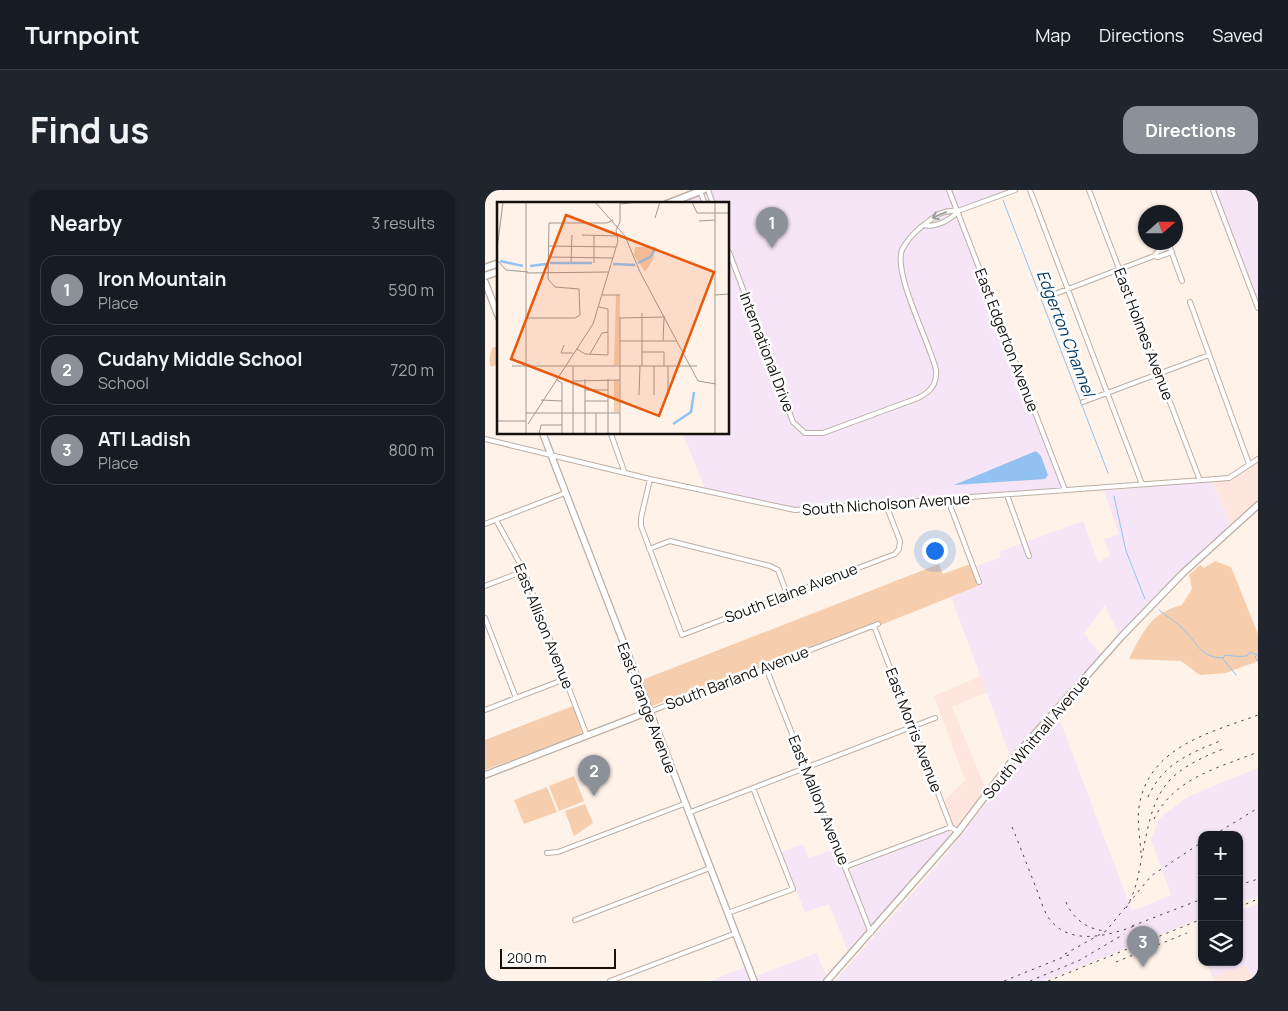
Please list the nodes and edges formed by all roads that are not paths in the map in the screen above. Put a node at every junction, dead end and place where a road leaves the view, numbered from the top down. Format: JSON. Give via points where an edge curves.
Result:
{"nodes":[{"id":1,"x":708,"y":190,"type":"edge"},
{"id":2,"x":949,"y":190,"type":"edge"},
{"id":3,"x":1015,"y":190,"type":"edge"},
{"id":4,"x":1030,"y":190,"type":"edge"},
{"id":5,"x":1089,"y":190,"type":"edge"},
{"id":6,"x":1213,"y":190,"type":"edge"},
{"id":7,"x":702,"y":191,"type":"edge"},
{"id":8,"x":672,"y":202,"type":"edge"},
{"id":9,"x":712,"y":202,"type":"edge"},
{"id":10,"x":958,"y":212,"type":"junction"},
{"id":11,"x":924,"y":225,"type":"junction"},
{"id":12,"x":1160,"y":250,"type":"edge"},
{"id":13,"x":1172,"y":252,"type":"joint"},
{"id":14,"x":730,"y":255,"type":"edge"},
{"id":15,"x":1154,"y":256,"type":"junction"},
{"id":16,"x":497,"y":264,"type":"edge"},
{"id":17,"x":485,"y":268,"type":"edge"},
{"id":18,"x":1120,"y":270,"type":"junction"},
{"id":19,"x":497,"y":271,"type":"edge"},
{"id":20,"x":485,"y":276,"type":"edge"},
{"id":21,"x":485,"y":282,"type":"edge"},
{"id":22,"x":1182,"y":282,"type":"dead end"},
{"id":23,"x":1067,"y":290,"type":"junction"},
{"id":24,"x":1047,"y":297,"type":"dead end"},
{"id":25,"x":1190,"y":302,"type":"dead end"},
{"id":26,"x":1258,"y":308,"type":"edge"},
{"id":27,"x":497,"y":313,"type":"edge"},
{"id":28,"x":1209,"y":355,"type":"junction"},
{"id":29,"x":1159,"y":374,"type":"junction"},
{"id":30,"x":1107,"y":393,"type":"junction"},
{"id":31,"x":1083,"y":402,"type":"dead end"},
{"id":32,"x":543,"y":435,"type":"edge"},
{"id":33,"x":611,"y":435,"type":"edge"},
{"id":34,"x":485,"y":438,"type":"edge"},
{"id":35,"x":551,"y":456,"type":"junction"},
{"id":36,"x":1258,"y":459,"type":"edge"},
{"id":37,"x":1249,"y":464,"type":"junction"},
{"id":38,"x":625,"y":471,"type":"junction"},
{"id":39,"x":1199,"y":478,"type":"junction"},
{"id":40,"x":650,"y":479,"type":"junction"},
{"id":41,"x":1141,"y":484,"type":"junction"},
{"id":42,"x":1065,"y":490,"type":"junction"},
{"id":43,"x":565,"y":493,"type":"junction"},
{"id":44,"x":1007,"y":495,"type":"junction"},
{"id":45,"x":949,"y":500,"type":"junction"},
{"id":46,"x":886,"y":505,"type":"junction"},
{"id":47,"x":1258,"y":505,"type":"edge"},
{"id":48,"x":496,"y":520,"type":"junction"},
{"id":49,"x":485,"y":524,"type":"edge"},
{"id":50,"x":649,"y":549,"type":"junction"},
{"id":51,"x":1029,"y":556,"type":"dead end"},
{"id":52,"x":525,"y":571,"type":"junction"},
{"id":53,"x":979,"y":582,"type":"dead end"},
{"id":54,"x":485,"y":586,"type":"edge"},
{"id":55,"x":787,"y":594,"type":"junction"},
{"id":56,"x":485,"y":618,"type":"edge"},
{"id":57,"x":876,"y":625,"type":"joint"},
{"id":58,"x":766,"y":668,"type":"junction"},
{"id":59,"x":565,"y":679,"type":"junction"},
{"id":60,"x":516,"y":698,"type":"junction"},
{"id":61,"x":485,"y":710,"type":"edge"},
{"id":62,"x":648,"y":712,"type":"junction"},
{"id":63,"x":935,"y":718,"type":"dead end"},
{"id":64,"x":912,"y":727,"type":"junction"},
{"id":65,"x":587,"y":736,"type":"junction"},
{"id":66,"x":805,"y":768,"type":"junction"},
{"id":67,"x":485,"y":775,"type":"edge"},
{"id":68,"x":753,"y":788,"type":"junction"},
{"id":69,"x":685,"y":804,"type":"junction"},
{"id":70,"x":688,"y":813,"type":"junction"},
{"id":71,"x":951,"y":827,"type":"junction"},
{"id":72,"x":958,"y":832,"type":"junction"},
{"id":73,"x":547,"y":853,"type":"dead end"},
{"id":74,"x":845,"y":867,"type":"junction"},
{"id":75,"x":710,"y":868,"type":"junction"},
{"id":76,"x":728,"y":913,"type":"junction"},
{"id":77,"x":575,"y":920,"type":"dead end"},
{"id":78,"x":735,"y":933,"type":"junction"},
{"id":79,"x":871,"y":933,"type":"junction"},
{"id":80,"x":610,"y":981,"type":"edge"},
{"id":81,"x":754,"y":981,"type":"edge"},
{"id":82,"x":827,"y":981,"type":"edge"}],
"edges":[{"from":1,"to":9,"type":"street"},
{"from":2,"to":10,"type":"street","name":"East Edgerton Avenue"},
{"from":3,"to":10,"type":"street"},
{"from":4,"to":23,"type":"street"},
{"from":5,"to":18,"type":"street","name":"East Holmes Avenue"},
{"from":6,"to":26,"type":"street"},
{"from":7,"to":8,"type":"main road"},
{"from":10,"to":11,"type":"street","via":[[953,218],[930,227]]},
{"from":10,"to":11,"type":"street","name":"International Drive","one_way":true,"via":[[949,210],[927,220]]},
{"from":10,"to":42,"type":"street","name":"East Edgerton Avenue"},
{"from":11,"to":14,"type":"street","name":"International Drive","via":[[903,249],[901,266],[935,365],[936,382],[931,390],[918,398],[818,434],[801,430],[790,416]]},
{"from":12,"to":15,"type":"street"},
{"from":13,"to":15,"type":"street","via":[[1158,258]]},
{"from":13,"to":22,"type":"street"},
{"from":15,"to":18,"type":"street"},
{"from":16,"to":17,"type":"main road"},
{"from":18,"to":23,"type":"street"},
{"from":18,"to":29,"type":"street","name":"East Holmes Avenue"},
{"from":19,"to":20,"type":"main road"},
{"from":21,"to":27,"type":"street"},
{"from":23,"to":24,"type":"street"},
{"from":23,"to":30,"type":"street"},
{"from":25,"to":28,"type":"street"},
{"from":28,"to":29,"type":"street"},
{"from":28,"to":37,"type":"street"},
{"from":29,"to":30,"type":"street"},
{"from":29,"to":39,"type":"street","name":"East Holmes Avenue"},
{"from":30,"to":31,"type":"street"},
{"from":30,"to":41,"type":"street"},
{"from":32,"to":35,"type":"street","name":"East Grange Avenue"},
{"from":33,"to":38,"type":"street"},
{"from":34,"to":35,"type":"street","name":"South Nicholson Avenue"},
{"from":35,"to":38,"type":"street","name":"South Nicholson Avenue"},
{"from":35,"to":43,"type":"street","name":"East Grange Avenue"},
{"from":36,"to":37,"type":"street","name":"South Nicholson Avenue"},
{"from":37,"to":39,"type":"street","name":"South Nicholson Avenue","via":[[1229,478]]},
{"from":38,"to":40,"type":"street","name":"South Nicholson Avenue"},
{"from":39,"to":41,"type":"street","name":"South Nicholson Avenue"},
{"from":40,"to":46,"type":"street","name":"South Nicholson Avenue","via":[[795,510]]},
{"from":40,"to":50,"type":"street","via":[[641,518]]},
{"from":41,"to":42,"type":"street","name":"South Nicholson Avenue"},
{"from":42,"to":44,"type":"street","name":"South Nicholson Avenue"},
{"from":43,"to":48,"type":"street"},
{"from":43,"to":62,"type":"street","name":"East Grange Avenue"},
{"from":44,"to":45,"type":"street","name":"South Nicholson Avenue"},
{"from":44,"to":51,"type":"street"},
{"from":45,"to":46,"type":"street","name":"South Nicholson Avenue"},
{"from":45,"to":53,"type":"street"},
{"from":46,"to":55,"type":"street","name":"South Elaine Avenue","via":[[900,542],[895,554]]},
{"from":47,"to":72,"type":"street","name":"South Whitnall Avenue","via":[[1183,573],[1122,636],[1017,754]]},
{"from":48,"to":49,"type":"street"},
{"from":48,"to":52,"type":"street","name":"East Allison Avenue"},
{"from":50,"to":55,"type":"street","via":[[665,542],[677,542],[771,566],[778,570]]},
{"from":50,"to":55,"type":"street","name":"South Elaine Avenue","via":[[681,635]]},
{"from":52,"to":54,"type":"street"},
{"from":52,"to":59,"type":"street","name":"East Allison Avenue"},
{"from":56,"to":60,"type":"street"},
{"from":57,"to":58,"type":"street","name":"South Barland Avenue"},
{"from":57,"to":64,"type":"street","name":"East Morris Avenue"},
{"from":58,"to":62,"type":"street","name":"South Barland Avenue"},
{"from":58,"to":66,"type":"street","name":"East Mallory Avenue"},
{"from":59,"to":60,"type":"street"},
{"from":59,"to":65,"type":"street","name":"East Allison Avenue"},
{"from":60,"to":61,"type":"street"},
{"from":62,"to":65,"type":"street","name":"South Barland Avenue"},
{"from":62,"to":69,"type":"street","name":"East Grange Avenue"},
{"from":63,"to":64,"type":"street"},
{"from":64,"to":66,"type":"street"},
{"from":64,"to":71,"type":"street","name":"East Morris Avenue"},
{"from":65,"to":67,"type":"street","name":"South Barland Avenue"},
{"from":66,"to":68,"type":"street"},
{"from":66,"to":74,"type":"street","name":"East Mallory Avenue"},
{"from":68,"to":70,"type":"street"},
{"from":68,"to":76,"type":"street","via":[[793,889]]},
{"from":69,"to":70,"type":"street","name":"East Grange Avenue"},
{"from":69,"to":73,"type":"street","via":[[558,852]]},
{"from":70,"to":75,"type":"street","name":"East Grange Avenue"},
{"from":71,"to":72,"type":"street"},
{"from":71,"to":74,"type":"street"},
{"from":72,"to":79,"type":"street","name":"South Whitnall Avenue"},
{"from":74,"to":79,"type":"street","name":"East Mallory Avenue"},
{"from":75,"to":76,"type":"street","name":"East Grange Avenue"},
{"from":75,"to":77,"type":"street"},
{"from":76,"to":78,"type":"street","name":"East Grange Avenue"},
{"from":78,"to":80,"type":"street"},
{"from":78,"to":81,"type":"street","name":"East Grange Avenue"},
{"from":79,"to":82,"type":"street","name":"South Whitnall Avenue"}]}
